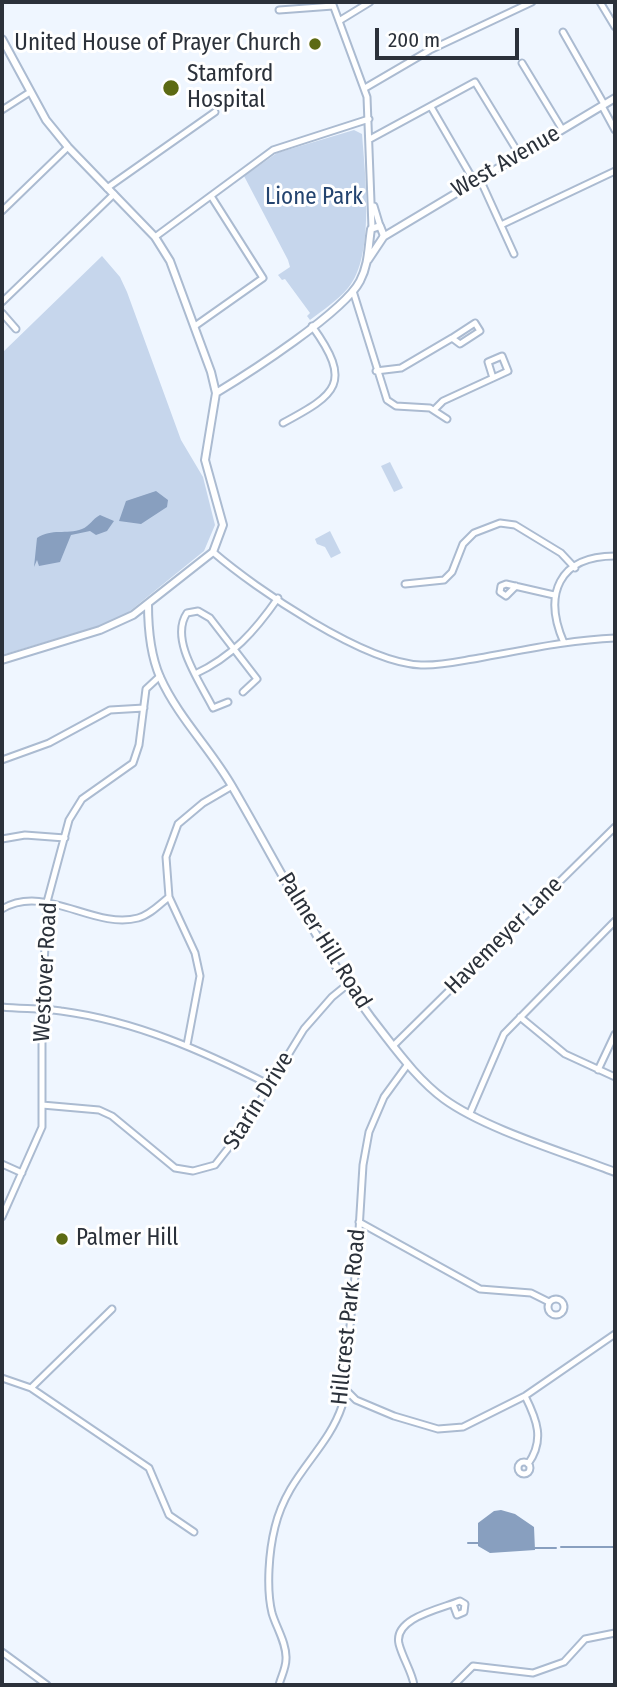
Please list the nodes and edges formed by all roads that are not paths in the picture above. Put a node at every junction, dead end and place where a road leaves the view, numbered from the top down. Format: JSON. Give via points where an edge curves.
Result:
{"nodes":[{"id":1,"x":370,"y":2,"type":"edge"},
{"id":2,"x":532,"y":2,"type":"edge"},
{"id":3,"x":600,"y":2,"type":"edge"},
{"id":4,"x":333,"y":4,"type":"edge"},
{"id":5,"x":279,"y":10,"type":"dead end"},
{"id":6,"x":339,"y":21,"type":"junction"},
{"id":7,"x":615,"y":27,"type":"edge"},
{"id":8,"x":563,"y":32,"type":"dead end"},
{"id":9,"x":2,"y":39,"type":"edge"},
{"id":10,"x":522,"y":63,"type":"dead end"},
{"id":11,"x":365,"y":88,"type":"junction"},
{"id":12,"x":30,"y":92,"type":"junction"},
{"id":13,"x":615,"y":98,"type":"edge"},
{"id":14,"x":603,"y":105,"type":"junction"},
{"id":15,"x":431,"y":107,"type":"junction"},
{"id":16,"x":2,"y":110,"type":"edge"},
{"id":17,"x":215,"y":112,"type":"dead end"},
{"id":18,"x":369,"y":119,"type":"junction"},
{"id":19,"x":562,"y":129,"type":"junction"},
{"id":20,"x":615,"y":130,"type":"edge"},
{"id":21,"x":370,"y":139,"type":"junction"},
{"id":22,"x":68,"y":147,"type":"junction"},
{"id":23,"x":519,"y":154,"type":"junction"},
{"id":24,"x":615,"y":171,"type":"edge"},
{"id":25,"x":477,"y":179,"type":"junction"},
{"id":26,"x":107,"y":188,"type":"junction"},
{"id":27,"x":114,"y":194,"type":"junction"},
{"id":28,"x":211,"y":196,"type":"junction"},
{"id":29,"x":2,"y":211,"type":"edge"},
{"id":30,"x":501,"y":225,"type":"junction"},
{"id":31,"x":378,"y":227,"type":"junction"},
{"id":32,"x":397,"y":227,"type":"junction"},
{"id":33,"x":155,"y":237,"type":"junction"},
{"id":34,"x":378,"y":238,"type":"junction"},
{"id":35,"x":514,"y":254,"type":"dead end"},
{"id":36,"x":353,"y":291,"type":"junction"},
{"id":37,"x":2,"y":302,"type":"edge"},
{"id":38,"x":2,"y":313,"type":"edge"},
{"id":39,"x":195,"y":326,"type":"junction"},
{"id":40,"x":312,"y":327,"type":"junction"},
{"id":41,"x":16,"y":329,"type":"dead end"},
{"id":42,"x":452,"y":338,"type":"junction"},
{"id":43,"x":376,"y":371,"type":"junction"},
{"id":44,"x":493,"y":379,"type":"junction"},
{"id":45,"x":216,"y":393,"type":"junction"},
{"id":46,"x":434,"y":410,"type":"junction"},
{"id":47,"x":447,"y":419,"type":"dead end"},
{"id":48,"x":283,"y":423,"type":"dead end"},
{"id":49,"x":212,"y":552,"type":"junction"},
{"id":50,"x":615,"y":556,"type":"edge"},
{"id":51,"x":575,"y":568,"type":"junction"},
{"id":52,"x":405,"y":584,"type":"dead end"},
{"id":53,"x":516,"y":586,"type":"dead end"},
{"id":54,"x":554,"y":595,"type":"junction"},
{"id":55,"x":278,"y":598,"type":"junction"},
{"id":56,"x":148,"y":604,"type":"junction"},
{"id":57,"x":615,"y":638,"type":"edge"},
{"id":58,"x":564,"y":643,"type":"junction"},
{"id":59,"x":235,"y":650,"type":"junction"},
{"id":60,"x":2,"y":660,"type":"edge"},
{"id":61,"x":195,"y":674,"type":"junction"},
{"id":62,"x":160,"y":676,"type":"junction"},
{"id":63,"x":243,"y":692,"type":"dead end"},
{"id":64,"x":228,"y":702,"type":"dead end"},
{"id":65,"x":144,"y":708,"type":"junction"},
{"id":66,"x":2,"y":760,"type":"edge"},
{"id":67,"x":232,"y":786,"type":"junction"},
{"id":68,"x":615,"y":827,"type":"edge"},
{"id":69,"x":65,"y":838,"type":"junction"},
{"id":70,"x":2,"y":839,"type":"edge"},
{"id":71,"x":169,"y":897,"type":"junction"},
{"id":72,"x":47,"y":902,"type":"junction"},
{"id":73,"x":2,"y":909,"type":"edge"},
{"id":74,"x":615,"y":921,"type":"edge"},
{"id":75,"x":348,"y":984,"type":"junction"},
{"id":76,"x":2,"y":1007,"type":"edge"},
{"id":77,"x":42,"y":1010,"type":"junction"},
{"id":78,"x":520,"y":1017,"type":"junction"},
{"id":79,"x":615,"y":1034,"type":"edge"},
{"id":80,"x":187,"y":1045,"type":"junction"},
{"id":81,"x":393,"y":1046,"type":"junction"},
{"id":82,"x":408,"y":1063,"type":"junction"},
{"id":83,"x":598,"y":1070,"type":"junction"},
{"id":84,"x":615,"y":1077,"type":"edge"},
{"id":85,"x":270,"y":1085,"type":"junction"},
{"id":86,"x":42,"y":1105,"type":"junction"},
{"id":87,"x":470,"y":1113,"type":"junction"},
{"id":88,"x":2,"y":1164,"type":"edge"},
{"id":89,"x":615,"y":1172,"type":"edge"},
{"id":90,"x":22,"y":1173,"type":"junction"},
{"id":91,"x":2,"y":1217,"type":"edge"},
{"id":92,"x":359,"y":1222,"type":"junction"},
{"id":93,"x":549,"y":1302,"type":"dead end"},
{"id":94,"x":112,"y":1309,"type":"dead end"},
{"id":95,"x":615,"y":1334,"type":"edge"},
{"id":96,"x":2,"y":1378,"type":"edge"},
{"id":97,"x":31,"y":1388,"type":"junction"},
{"id":98,"x":346,"y":1390,"type":"junction"},
{"id":99,"x":525,"y":1395,"type":"junction"},
{"id":100,"x":356,"y":1400,"type":"junction"},
{"id":101,"x":343,"y":1404,"type":"junction"},
{"id":102,"x":528,"y":1464,"type":"dead end"},
{"id":103,"x":194,"y":1532,"type":"dead end"},
{"id":104,"x":453,"y":1604,"type":"dead end"},
{"id":105,"x":615,"y":1633,"type":"edge"},
{"id":106,"x":2,"y":1652,"type":"edge"},
{"id":107,"x":47,"y":1685,"type":"edge"},
{"id":108,"x":279,"y":1685,"type":"edge"},
{"id":109,"x":413,"y":1685,"type":"edge"},
{"id":110,"x":454,"y":1685,"type":"edge"}],
"edges":[{"from":1,"to":6,"type":"street"},
{"from":2,"to":11,"type":"street","via":[[430,50]]},
{"from":3,"to":7,"type":"street"},
{"from":4,"to":5,"type":"street"},
{"from":4,"to":6,"type":"street"},
{"from":6,"to":11,"type":"street"},
{"from":8,"to":14,"type":"street"},
{"from":9,"to":12,"type":"main road"},
{"from":10,"to":19,"type":"street"},
{"from":11,"to":18,"type":"street"},
{"from":12,"to":16,"type":"street"},
{"from":12,"to":22,"type":"main road"},
{"from":13,"to":14,"type":"main road","name":"West Avenue"},
{"from":14,"to":19,"type":"main road","name":"West Avenue"},
{"from":14,"to":20,"type":"street"},
{"from":15,"to":21,"type":"street"},
{"from":15,"to":23,"type":"street","via":[[475,82]]},
{"from":15,"to":25,"type":"street"},
{"from":17,"to":26,"type":"street"},
{"from":18,"to":21,"type":"street"},
{"from":18,"to":28,"type":"street","via":[[273,150]]},
{"from":19,"to":23,"type":"main road","name":"West Avenue"},
{"from":21,"to":31,"type":"street"},
{"from":22,"to":26,"type":"main road"},
{"from":22,"to":29,"type":"street"},
{"from":23,"to":25,"type":"main road","name":"West Avenue"},
{"from":24,"to":30,"type":"street"},
{"from":25,"to":30,"type":"street"},
{"from":25,"to":32,"type":"main road","name":"West Avenue"},
{"from":26,"to":27,"type":"main road"},
{"from":27,"to":33,"type":"main road"},
{"from":27,"to":37,"type":"street"},
{"from":28,"to":33,"type":"street"},
{"from":28,"to":39,"type":"street","via":[[263,278]]},
{"from":30,"to":35,"type":"street"},
{"from":31,"to":32,"type":"main road","name":"West Avenue"},
{"from":31,"to":34,"type":"main road"},
{"from":31,"to":34,"type":"main road"},
{"from":32,"to":34,"type":"main road","name":"West Avenue"},
{"from":33,"to":39,"type":"main road","via":[[170,261]]},
{"from":34,"to":36,"type":"main road"},
{"from":36,"to":40,"type":"main road"},
{"from":36,"to":43,"type":"street"},
{"from":38,"to":41,"type":"street"},
{"from":39,"to":45,"type":"main road"},
{"from":40,"to":45,"type":"main road"},
{"from":40,"to":48,"type":"street","via":[[332,360],[335,382],[319,403]]},
{"from":42,"to":42,"type":"street","via":[[460,344],[480,331],[475,323]]},
{"from":42,"to":43,"type":"street","via":[[401,368]]},
{"from":43,"to":46,"type":"street","via":[[392,404]]},
{"from":44,"to":44,"type":"street","via":[[508,372],[502,356],[488,362]]},
{"from":44,"to":46,"type":"street","via":[[443,401]]},
{"from":45,"to":49,"type":"main road","via":[[205,460],[223,525]]},
{"from":46,"to":47,"type":"street"},
{"from":49,"to":55,"type":"street"},
{"from":49,"to":56,"type":"main road"},
{"from":50,"to":51,"type":"street","via":[[595,558]]},
{"from":51,"to":52,"type":"street","via":[[561,552],[515,525],[500,523],[474,533],[463,544],[444,580]]},
{"from":51,"to":54,"type":"street"},
{"from":53,"to":54,"type":"street"},
{"from":54,"to":58,"type":"street","via":[[553,611]]},
{"from":55,"to":58,"type":"street","via":[[360,646],[410,664],[438,665]]},
{"from":55,"to":59,"type":"street"},
{"from":56,"to":60,"type":"main road","via":[[107,627]]},
{"from":56,"to":62,"type":"main road","name":"Palmer Hill Road","via":[[150,641]]},
{"from":57,"to":58,"type":"street"},
{"from":59,"to":61,"type":"street"},
{"from":59,"to":61,"type":"street","via":[[210,618],[198,611],[187,613],[180,623],[181,638]]},
{"from":59,"to":63,"type":"street","via":[[257,679]]},
{"from":61,"to":64,"type":"street","via":[[213,708]]},
{"from":62,"to":65,"type":"street","name":"Westover Road","via":[[147,686]]},
{"from":62,"to":67,"type":"main road","name":"Palmer Hill Road","via":[[179,713]]},
{"from":65,"to":66,"type":"street","via":[[110,710],[49,743]]},
{"from":65,"to":69,"type":"street","name":"Westover Road","via":[[133,764],[82,799]]},
{"from":67,"to":71,"type":"street","via":[[178,824],[166,857]]},
{"from":67,"to":75,"type":"main road","name":"Palmer Hill Road"},
{"from":68,"to":81,"type":"street","name":"Havemeyer Lane"},
{"from":69,"to":70,"type":"street","via":[[25,835]]},
{"from":69,"to":72,"type":"street","name":"Westover Road"},
{"from":71,"to":72,"type":"street","via":[[141,918],[118,921]]},
{"from":71,"to":80,"type":"street","via":[[195,953],[200,976]]},
{"from":72,"to":73,"type":"street","via":[[12,903]]},
{"from":72,"to":77,"type":"street","name":"Westover Road"},
{"from":74,"to":78,"type":"street"},
{"from":75,"to":81,"type":"main road","name":"Palmer Hill Road"},
{"from":75,"to":85,"type":"street","name":"Starin Drive","via":[[304,1029]]},
{"from":76,"to":77,"type":"street"},
{"from":77,"to":80,"type":"street","via":[[126,1024]]},
{"from":77,"to":86,"type":"street","name":"Westover Road"},
{"from":78,"to":83,"type":"street","via":[[565,1054]]},
{"from":78,"to":87,"type":"street","via":[[498,1042]]},
{"from":79,"to":83,"type":"street"},
{"from":80,"to":85,"type":"street"},
{"from":81,"to":82,"type":"main road","name":"Palmer Hill Road"},
{"from":82,"to":87,"type":"main road","name":"Palmer Hill Road","via":[[444,1099]]},
{"from":82,"to":92,"type":"street","name":"Hillcrest Park Road","via":[[389,1088],[369,1132]]},
{"from":83,"to":84,"type":"street"},
{"from":85,"to":86,"type":"street","name":"Starin Drive","via":[[225,1156],[215,1165],[193,1171],[166,1164],[121,1121],[99,1110]]},
{"from":86,"to":90,"type":"street","name":"Westover Road","via":[[42,1127]]},
{"from":87,"to":89,"type":"main road","name":"Palmer Hill Road"},
{"from":88,"to":90,"type":"street"},
{"from":90,"to":91,"type":"street","name":"Westover Road"},
{"from":92,"to":93,"type":"street","via":[[480,1289],[531,1293]]},
{"from":92,"to":98,"type":"street","name":"Hillcrest Park Road"},
{"from":94,"to":97,"type":"street"},
{"from":95,"to":99,"type":"street"},
{"from":96,"to":97,"type":"street"},
{"from":97,"to":103,"type":"street","via":[[149,1468],[169,1515]]},
{"from":98,"to":100,"type":"street"},
{"from":98,"to":101,"type":"street","name":"Hillcrest Park Road"},
{"from":99,"to":100,"type":"street","via":[[463,1427],[448,1429],[394,1416]]},
{"from":99,"to":102,"type":"street","via":[[538,1428],[538,1445]]},
{"from":100,"to":101,"type":"street"},
{"from":101,"to":108,"type":"street","name":"Hillcrest Park Road","via":[[333,1428],[297,1475],[274,1529],[271,1610],[286,1659]]},
{"from":104,"to":109,"type":"street","via":[[400,1629],[398,1642]]},
{"from":105,"to":110,"type":"street","via":[[585,1639],[567,1659],[549,1668],[526,1674],[473,1666]]},
{"from":106,"to":107,"type":"street"}]}
